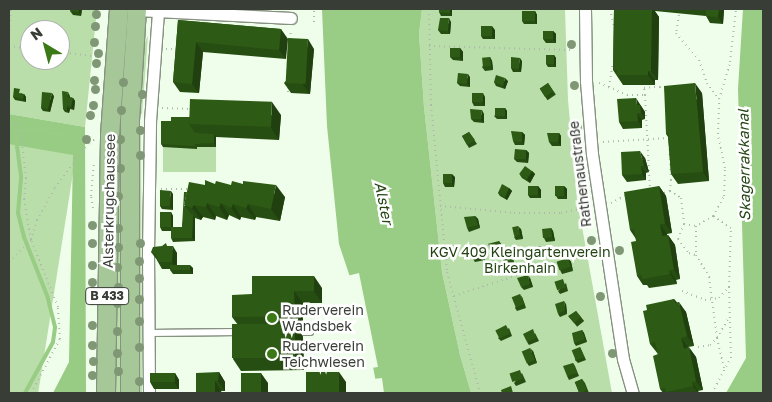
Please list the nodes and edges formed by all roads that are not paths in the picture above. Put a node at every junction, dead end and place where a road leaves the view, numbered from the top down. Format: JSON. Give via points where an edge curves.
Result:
{"nodes":[{"id":1,"x":131,"y":9,"type":"edge"},
{"id":2,"x":585,"y":9,"type":"edge"},
{"id":3,"x":158,"y":12,"type":"junction"},
{"id":4,"x":292,"y":18,"type":"road end"},
{"id":5,"x":242,"y":332,"type":"edge"},
{"id":6,"x":290,"y":332,"type":"edge"},
{"id":7,"x":310,"y":332,"type":"dead end"},
{"id":8,"x":149,"y":333,"type":"junction"},
{"id":9,"x":106,"y":393,"type":"edge"},
{"id":10,"x":130,"y":393,"type":"edge"},
{"id":11,"x":149,"y":393,"type":"edge"},
{"id":12,"x":633,"y":393,"type":"edge"}],
"edges":[{"from":1,"to":3,"type":"street"},
{"from":1,"to":9,"type":"main road","name":"Alsterkrugchaussee","number":"B 433","via":[[110,136]]},
{"from":1,"to":10,"type":"main road","name":"Alsterkrugchaussee"},
{"from":2,"to":12,"type":"street","name":"Rathenaustraße","via":[[591,143],[623,359]]},
{"from":3,"to":4,"type":"street"},
{"from":3,"to":8,"type":"street","via":[[151,98]]},
{"from":5,"to":8,"type":"lane"},
{"from":6,"to":7,"type":"lane"},
{"from":8,"to":11,"type":"street"}]}
